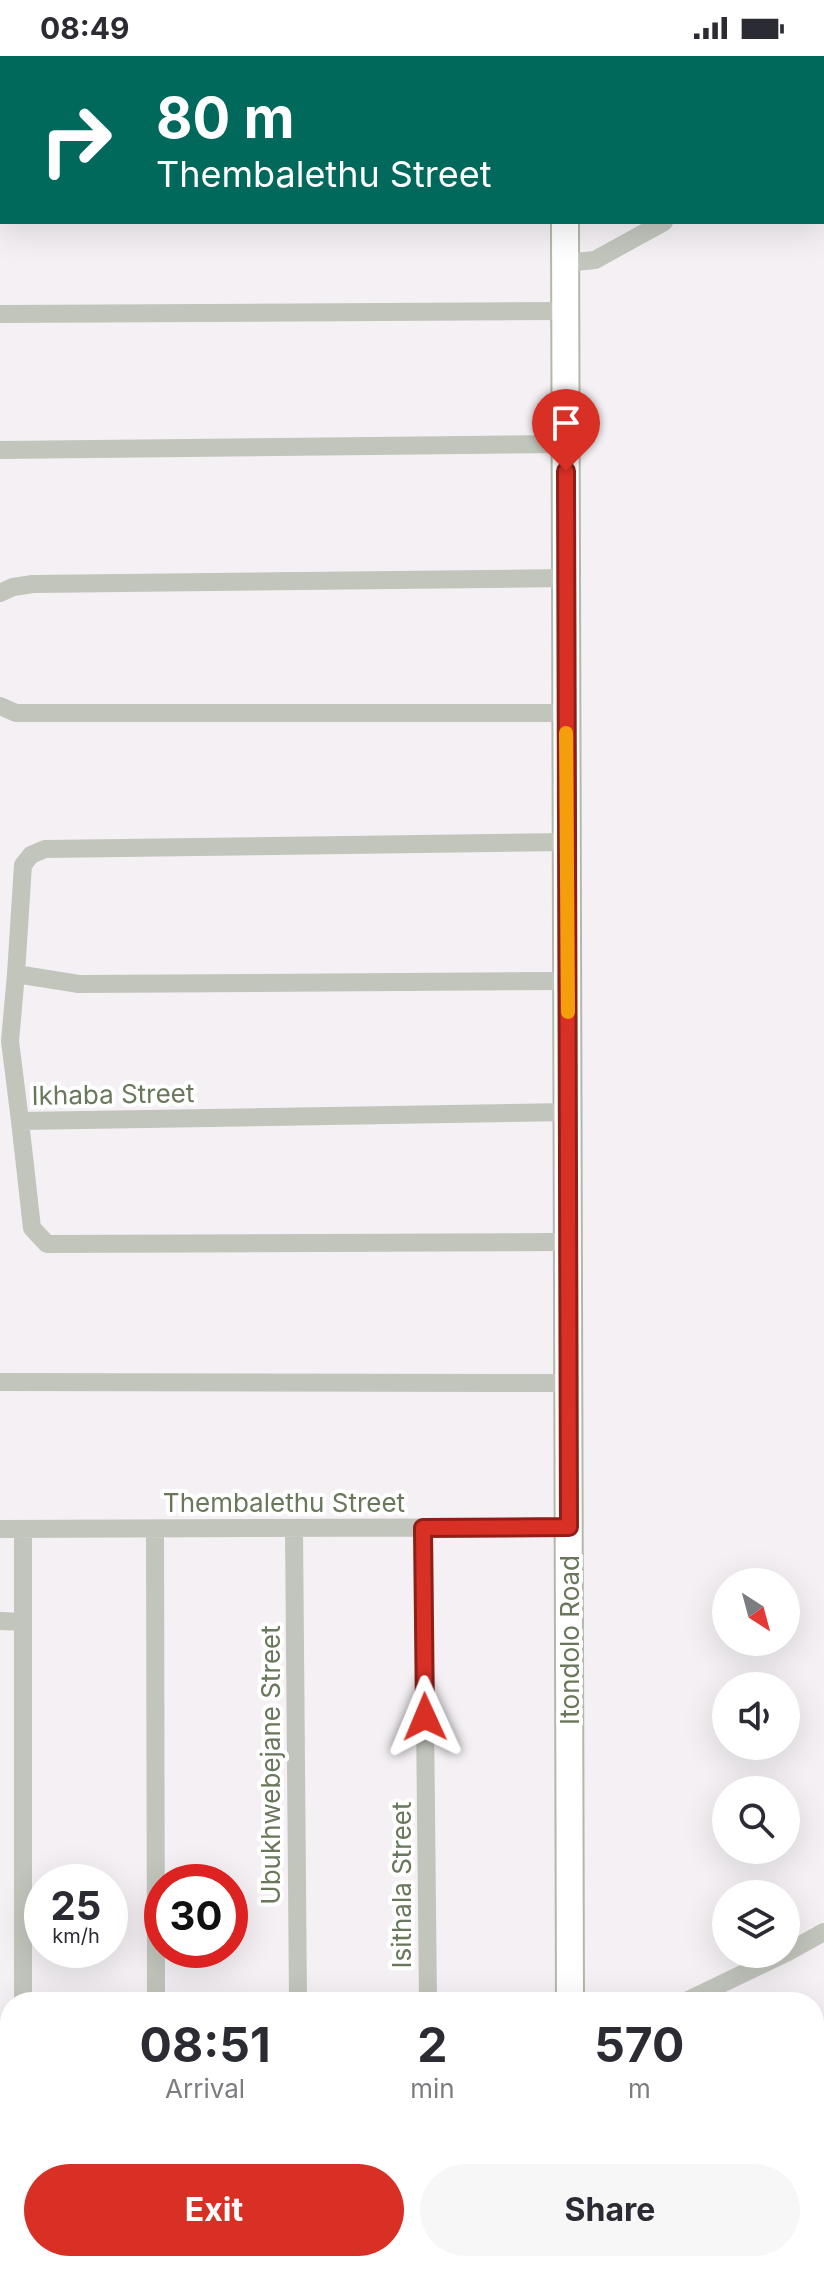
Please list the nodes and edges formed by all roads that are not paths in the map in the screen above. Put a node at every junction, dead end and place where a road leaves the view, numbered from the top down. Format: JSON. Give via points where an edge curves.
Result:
{"nodes":[{"id":1,"x":565,"y":224,"type":"edge"},
{"id":2,"x":660,"y":224,"type":"edge"},
{"id":3,"x":565,"y":263,"type":"junction"},
{"id":4,"x":565,"y":311,"type":"junction"},
{"id":5,"x":0,"y":314,"type":"edge"},
{"id":6,"x":566,"y":444,"type":"junction"},
{"id":7,"x":0,"y":450,"type":"edge"},
{"id":8,"x":566,"y":578,"type":"junction"},
{"id":9,"x":0,"y":593,"type":"edge"},
{"id":10,"x":0,"y":706,"type":"edge"},
{"id":11,"x":566,"y":713,"type":"junction"},
{"id":12,"x":567,"y":842,"type":"junction"},
{"id":13,"x":16,"y":974,"type":"junction"},
{"id":14,"x":567,"y":981,"type":"junction"},
{"id":15,"x":569,"y":1112,"type":"junction"},
{"id":16,"x":20,"y":1121,"type":"junction"},
{"id":17,"x":568,"y":1242,"type":"junction"},
{"id":18,"x":0,"y":1382,"type":"edge"},
{"id":19,"x":569,"y":1383,"type":"junction"},
{"id":20,"x":569,"y":1527,"type":"junction"},
{"id":21,"x":294,"y":1528,"type":"junction"},
{"id":22,"x":423,"y":1528,"type":"junction"},
{"id":23,"x":0,"y":1529,"type":"edge"},
{"id":24,"x":23,"y":1529,"type":"junction"},
{"id":25,"x":155,"y":1529,"type":"junction"},
{"id":26,"x":0,"y":1621,"type":"edge"},
{"id":27,"x":22,"y":1622,"type":"junction"},
{"id":28,"x":824,"y":1932,"type":"edge"},
{"id":29,"x":800,"y":1946,"type":"edge"},
{"id":30,"x":756,"y":1968,"type":"edge"},
{"id":31,"x":23,"y":1992,"type":"edge"},
{"id":32,"x":156,"y":1992,"type":"edge"},
{"id":33,"x":298,"y":1992,"type":"edge"},
{"id":34,"x":428,"y":1992,"type":"edge"},
{"id":35,"x":570,"y":1992,"type":"edge"},
{"id":36,"x":705,"y":1992,"type":"edge"}],
"edges":[{"from":1,"to":3,"type":"street","name":"Itondolo Road"},
{"from":2,"to":3,"type":"street","via":[[595,260]]},
{"from":3,"to":4,"type":"street","name":"Itondolo Road"},
{"from":4,"to":5,"type":"street"},
{"from":4,"to":6,"type":"street","name":"Itondolo Road"},
{"from":6,"to":7,"type":"street"},
{"from":6,"to":8,"type":"street","name":"Itondolo Road"},
{"from":8,"to":9,"type":"street","via":[[33,584]]},
{"from":8,"to":11,"type":"street","name":"Itondolo Road"},
{"from":10,"to":11,"type":"street","via":[[16,713]]},
{"from":11,"to":12,"type":"street","name":"Itondolo Road"},
{"from":12,"to":13,"type":"street","via":[[45,849],[23,865]]},
{"from":12,"to":14,"type":"street","name":"Itondolo Road"},
{"from":13,"to":14,"type":"street","via":[[79,984]]},
{"from":13,"to":16,"type":"street","via":[[10,1041]]},
{"from":14,"to":15,"type":"street","name":"Itondolo Road"},
{"from":15,"to":16,"type":"street","name":"Ikhaba Street"},
{"from":15,"to":17,"type":"street","name":"Itondolo Road"},
{"from":16,"to":17,"type":"street","name":"Ikhaba Street","via":[[32,1228],[47,1244]]},
{"from":17,"to":19,"type":"street","name":"Itondolo Road"},
{"from":18,"to":19,"type":"street"},
{"from":19,"to":20,"type":"street","name":"Itondolo Road"},
{"from":20,"to":22,"type":"street","name":"Thembalethu Street"},
{"from":20,"to":35,"type":"street","name":"Itondolo Road"},
{"from":21,"to":22,"type":"street","name":"Thembalethu Street"},
{"from":21,"to":25,"type":"street","name":"Thembalethu Street"},
{"from":21,"to":33,"type":"street","name":"Ubukhwebejane Street"},
{"from":22,"to":34,"type":"street","name":"Isithala Street"},
{"from":23,"to":24,"type":"street","name":"Thembalethu Street"},
{"from":24,"to":25,"type":"street","name":"Thembalethu Street"},
{"from":24,"to":27,"type":"street"},
{"from":25,"to":32,"type":"street"},
{"from":26,"to":27,"type":"street"},
{"from":27,"to":31,"type":"street"},
{"from":28,"to":29,"type":"street"},
{"from":30,"to":36,"type":"street"}]}
